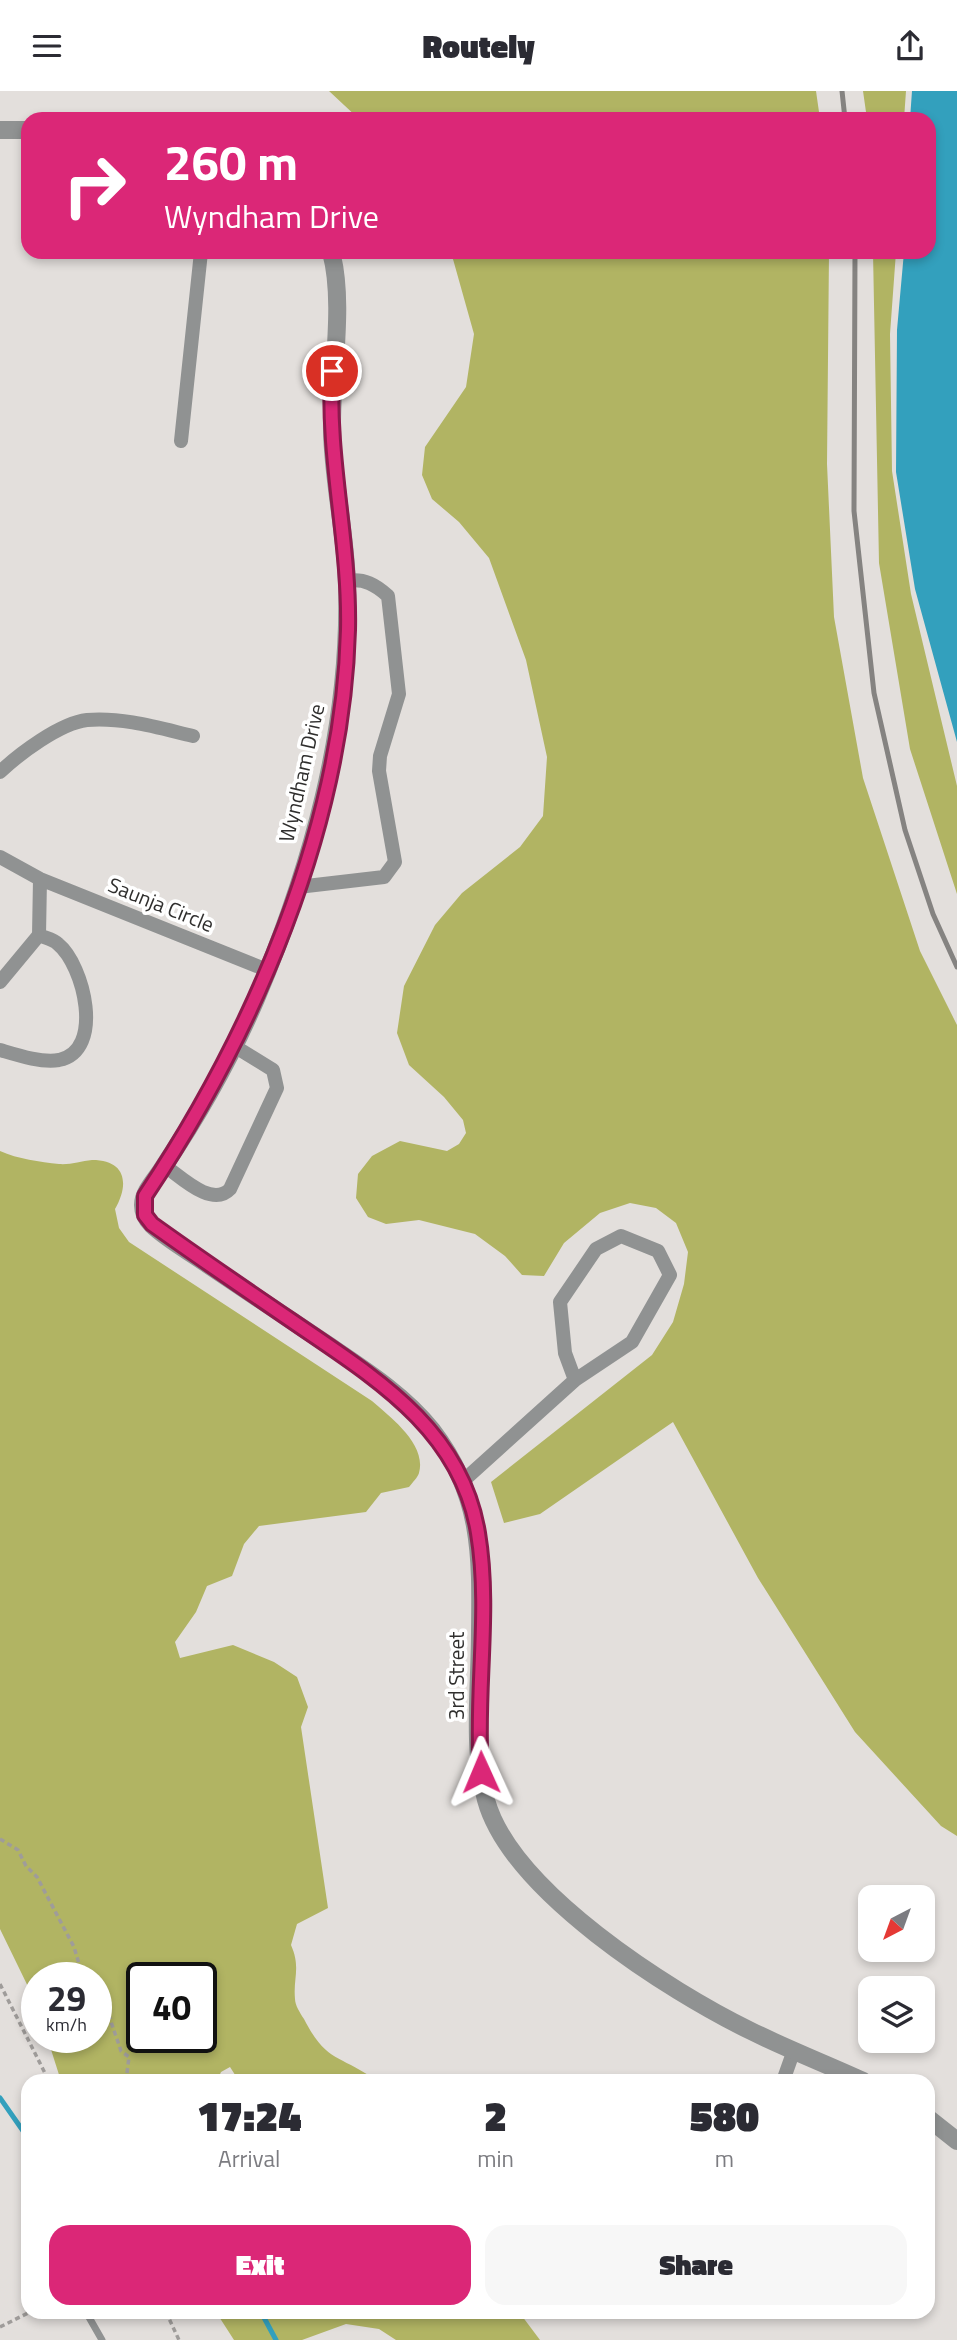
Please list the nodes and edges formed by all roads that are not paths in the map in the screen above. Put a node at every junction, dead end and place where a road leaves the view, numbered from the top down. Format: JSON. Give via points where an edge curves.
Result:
{"nodes":[{"id":1,"x":0,"y":130,"type":"edge"},
{"id":2,"x":21,"y":130,"type":"edge"},
{"id":3,"x":200,"y":259,"type":"edge"},
{"id":4,"x":332,"y":259,"type":"edge"},
{"id":5,"x":181,"y":441,"type":"dead end"},
{"id":6,"x":347,"y":581,"type":"junction"},
{"id":7,"x":193,"y":736,"type":"dead end"},
{"id":8,"x":0,"y":772,"type":"edge"},
{"id":9,"x":0,"y":857,"type":"edge"},
{"id":10,"x":40,"y":879,"type":"junction"},
{"id":11,"x":298,"y":887,"type":"junction"},
{"id":12,"x":38,"y":936,"type":"junction"},
{"id":13,"x":267,"y":970,"type":"junction"},
{"id":14,"x":0,"y":982,"type":"edge"},
{"id":15,"x":234,"y":1046,"type":"junction"},
{"id":16,"x":0,"y":1050,"type":"edge"},
{"id":17,"x":165,"y":1166,"type":"junction"},
{"id":18,"x":152,"y":1224,"type":"joint"},
{"id":19,"x":575,"y":1380,"type":"junction"},
{"id":20,"x":463,"y":1481,"type":"junction"},
{"id":21,"x":794,"y":2050,"type":"junction"},
{"id":22,"x":785,"y":2074,"type":"edge"},
{"id":23,"x":847,"y":2074,"type":"edge"},
{"id":24,"x":935,"y":2123,"type":"edge"},
{"id":25,"x":957,"y":2141,"type":"edge"},
{"id":26,"x":90,"y":2319,"type":"edge"},
{"id":27,"x":102,"y":2340,"type":"edge"}],
"edges":[{"from":1,"to":2,"type":"street"},
{"from":3,"to":5,"type":"street"},
{"from":4,"to":6,"type":"street","name":"Wyndham Drive","via":[[338,294],[332,446]]},
{"from":6,"to":11,"type":"street","name":"Wyndham Drive","via":[[348,631],[336,743]]},
{"from":6,"to":11,"type":"street","via":[[364,581],[388,596],[399,695],[379,771],[395,862],[384,877]]},
{"from":7,"to":8,"type":"street","via":[[136,722],[85,720],[18,755]]},
{"from":9,"to":10,"type":"street","name":"Saunja Circle"},
{"from":10,"to":12,"type":"street"},
{"from":10,"to":13,"type":"street","name":"Saunja Circle"},
{"from":11,"to":13,"type":"street","name":"Wyndham Drive"},
{"from":12,"to":14,"type":"street"},
{"from":12,"to":16,"type":"street","via":[[56,941],[80,973],[85,1032],[76,1049],[60,1060]]},
{"from":13,"to":15,"type":"street","name":"Wyndham Drive"},
{"from":15,"to":17,"type":"street","name":"Wyndham Drive"},
{"from":15,"to":17,"type":"street","via":[[273,1070],[277,1088],[230,1189],[209,1195]]},
{"from":17,"to":18,"type":"street","name":"Wyndham Drive","via":[[145,1196],[145,1215]]},
{"from":18,"to":20,"type":"street","name":"3rd Street","via":[[410,1406],[432,1430]]},
{"from":19,"to":19,"type":"street","via":[[632,1342],[670,1275],[657,1251],[621,1236],[596,1249],[560,1302],[565,1353]]},
{"from":19,"to":20,"type":"street"},
{"from":20,"to":21,"type":"street","name":"3rd Street","via":[[481,1560],[481,1772],[491,1814],[504,1840],[548,1891],[640,1965],[713,2011]]},
{"from":21,"to":22,"type":"street"},
{"from":21,"to":23,"type":"street","name":"3rd Street"},
{"from":24,"to":25,"type":"street"},
{"from":26,"to":27,"type":"lane"}]}
